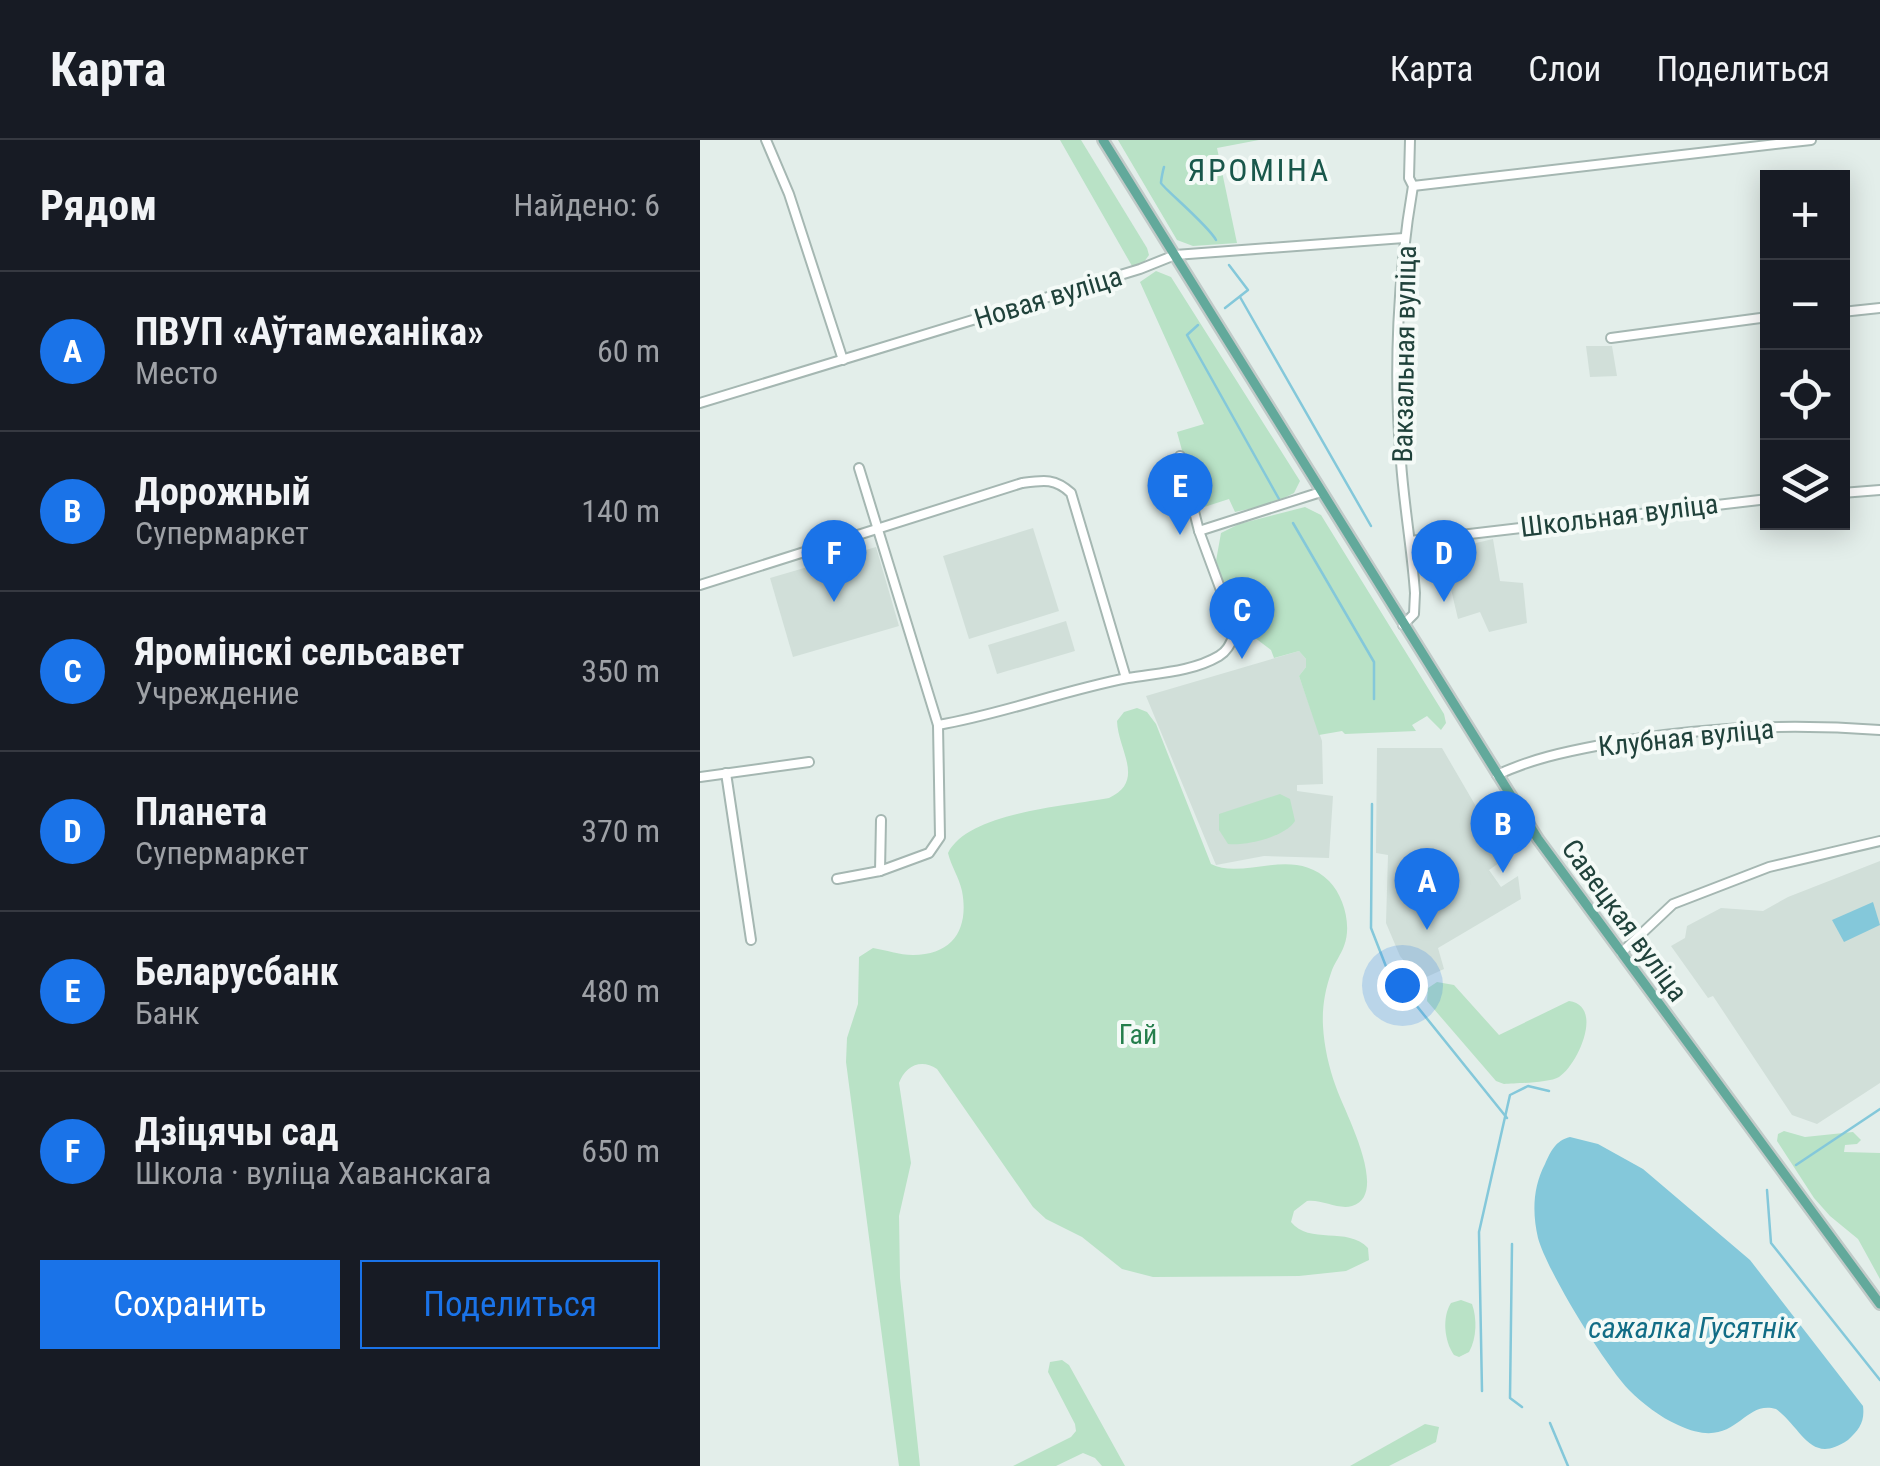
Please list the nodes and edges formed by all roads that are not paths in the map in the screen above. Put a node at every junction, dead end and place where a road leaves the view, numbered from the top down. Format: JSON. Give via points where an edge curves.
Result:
{"nodes":[{"id":1,"x":766,"y":140,"type":"edge"},
{"id":2,"x":1103,"y":140,"type":"edge"},
{"id":3,"x":1410,"y":140,"type":"edge"},
{"id":4,"x":1810,"y":140,"type":"edge"},
{"id":5,"x":1413,"y":186,"type":"junction"},
{"id":6,"x":1404,"y":238,"type":"junction"},
{"id":7,"x":1175,"y":255,"type":"junction"},
{"id":8,"x":1880,"y":308,"type":"edge"},
{"id":9,"x":1850,"y":311,"type":"edge"},
{"id":10,"x":1760,"y":318,"type":"edge"},
{"id":11,"x":1611,"y":338,"type":"dead end"},
{"id":12,"x":844,"y":360,"type":"junction"},
{"id":13,"x":700,"y":403,"type":"edge"},
{"id":14,"x":1180,"y":456,"type":"dead end"},
{"id":15,"x":859,"y":468,"type":"dead end"},
{"id":16,"x":1880,"y":490,"type":"edge"},
{"id":17,"x":1321,"y":492,"type":"junction"},
{"id":18,"x":1850,"y":492,"type":"edge"},
{"id":19,"x":1760,"y":500,"type":"edge"},
{"id":20,"x":878,"y":528,"type":"junction"},
{"id":21,"x":1199,"y":531,"type":"junction"},
{"id":22,"x":1410,"y":540,"type":"junction"},
{"id":23,"x":700,"y":584,"type":"edge"},
{"id":24,"x":1403,"y":625,"type":"junction"},
{"id":25,"x":1126,"y":678,"type":"junction"},
{"id":26,"x":938,"y":725,"type":"junction"},
{"id":27,"x":1880,"y":730,"type":"edge"},
{"id":28,"x":809,"y":762,"type":"dead end"},
{"id":29,"x":726,"y":773,"type":"junction"},
{"id":30,"x":1497,"y":775,"type":"junction"},
{"id":31,"x":700,"y":777,"type":"edge"},
{"id":32,"x":881,"y":820,"type":"dead end"},
{"id":33,"x":1880,"y":841,"type":"edge"},
{"id":34,"x":880,"y":871,"type":"junction"},
{"id":35,"x":836,"y":879,"type":"dead end"},
{"id":36,"x":751,"y":940,"type":"dead end"},
{"id":37,"x":1621,"y":953,"type":"junction"},
{"id":38,"x":1880,"y":1304,"type":"edge"}],
"edges":[{"from":1,"to":12,"type":"street"},
{"from":2,"to":7,"type":"main road","name":"Савецкая вуліца"},
{"from":3,"to":5,"type":"street","name":"Вакзальная вуліца"},
{"from":4,"to":5,"type":"street"},
{"from":5,"to":6,"type":"street","name":"Вакзальная вуліца"},
{"from":6,"to":7,"type":"street","name":"Новая вуліца"},
{"from":6,"to":22,"type":"street","name":"Вакзальная вуліца","via":[[1398,400]]},
{"from":7,"to":12,"type":"street","name":"Новая вуліца"},
{"from":7,"to":17,"type":"main road","name":"Савецкая вуліца"},
{"from":8,"to":9,"type":"street"},
{"from":10,"to":11,"type":"street"},
{"from":12,"to":13,"type":"street","name":"Новая вуліца"},
{"from":14,"to":21,"type":"street"},
{"from":15,"to":20,"type":"street"},
{"from":16,"to":18,"type":"street"},
{"from":17,"to":21,"type":"street"},
{"from":17,"to":24,"type":"main road","name":"Савецкая вуліца"},
{"from":19,"to":22,"type":"street","name":"Школьная вуліца"},
{"from":20,"to":23,"type":"street"},
{"from":20,"to":25,"type":"street","via":[[1022,483],[1059,482],[1071,494]]},
{"from":20,"to":26,"type":"street"},
{"from":21,"to":25,"type":"street","via":[[1236,631],[1230,646],[1197,665]]},
{"from":22,"to":24,"type":"street","name":"Вакзальная вуліца","via":[[1414,614]]},
{"from":24,"to":30,"type":"main road","name":"Савецкая вуліца"},
{"from":25,"to":26,"type":"street"},
{"from":26,"to":34,"type":"street","via":[[940,838],[929,853]]},
{"from":27,"to":30,"type":"street","name":"Клубная вуліца","via":[[1766,725],[1649,736],[1535,758]]},
{"from":28,"to":29,"type":"street"},
{"from":29,"to":31,"type":"street"},
{"from":29,"to":36,"type":"street"},
{"from":30,"to":37,"type":"main road","name":"Савецкая вуліца"},
{"from":32,"to":34,"type":"street"},
{"from":33,"to":37,"type":"street","via":[[1769,867],[1673,904]]},
{"from":34,"to":35,"type":"street"},
{"from":37,"to":38,"type":"main road","name":"Савецкая вуліца"}]}
